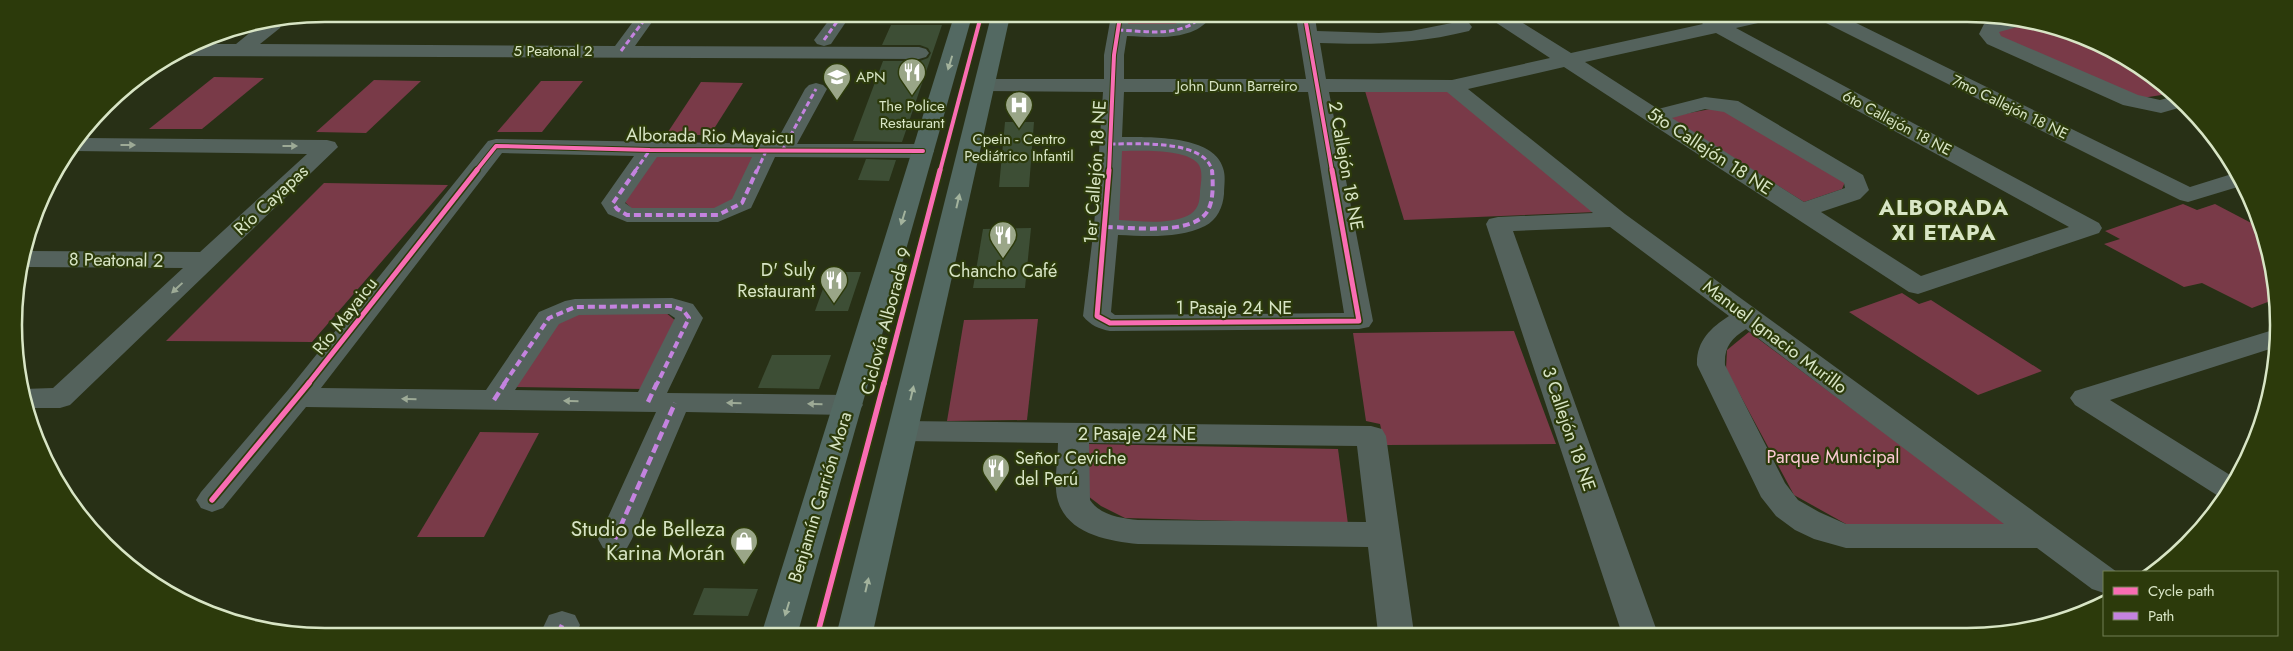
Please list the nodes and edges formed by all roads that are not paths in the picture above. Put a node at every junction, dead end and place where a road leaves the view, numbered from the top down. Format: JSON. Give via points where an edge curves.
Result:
{"nodes":[{"id":1,"x":643,"y":22,"type":"edge"},
{"id":2,"x":837,"y":22,"type":"edge"},
{"id":3,"x":962,"y":22,"type":"edge"},
{"id":4,"x":998,"y":22,"type":"edge"},
{"id":5,"x":1197,"y":22,"type":"edge"},
{"id":6,"x":1508,"y":22,"type":"edge"},
{"id":7,"x":1710,"y":22,"type":"edge"},
{"id":8,"x":1839,"y":22,"type":"edge"},
{"id":9,"x":1119,"y":23,"type":"edge"},
{"id":10,"x":2004,"y":25,"type":"edge"},
{"id":11,"x":1307,"y":27,"type":"edge"},
{"id":12,"x":1462,"y":27,"type":"dead end"},
{"id":13,"x":269,"y":28,"type":"edge"},
{"id":14,"x":824,"y":40,"type":"dead end"},
{"id":15,"x":242,"y":49,"type":"junction"},
{"id":16,"x":201,"y":50,"type":"edge"},
{"id":17,"x":620,"y":51,"type":"junction"},
{"id":18,"x":919,"y":53,"type":"dead end"},
{"id":19,"x":1566,"y":60,"type":"junction"},
{"id":20,"x":985,"y":85,"type":"junction"},
{"id":21,"x":1114,"y":85,"type":"junction"},
{"id":22,"x":1318,"y":86,"type":"junction"},
{"id":23,"x":1452,"y":86,"type":"junction"},
{"id":24,"x":816,"y":89,"type":"dead end"},
{"id":25,"x":2173,"y":103,"type":"edge"},
{"id":26,"x":1655,"y":116,"type":"junction"},
{"id":27,"x":1110,"y":144,"type":"junction"},
{"id":28,"x":82,"y":145,"type":"edge"},
{"id":29,"x":496,"y":146,"type":"joint"},
{"id":30,"x":650,"y":150,"type":"junction"},
{"id":31,"x":774,"y":151,"type":"junction"},
{"id":32,"x":923,"y":151,"type":"junction"},
{"id":33,"x":2233,"y":180,"type":"edge"},
{"id":34,"x":1802,"y":211,"type":"junction"},
{"id":35,"x":1616,"y":219,"type":"junction"},
{"id":36,"x":1106,"y":227,"type":"junction"},
{"id":37,"x":30,"y":258,"type":"edge"},
{"id":38,"x":206,"y":260,"type":"junction"},
{"id":39,"x":1918,"y":286,"type":"joint"},
{"id":40,"x":1747,"y":316,"type":"junction"},
{"id":41,"x":1359,"y":321,"type":"joint"},
{"id":42,"x":1110,"y":323,"type":"joint"},
{"id":43,"x":2270,"y":340,"type":"edge"},
{"id":44,"x":31,"y":398,"type":"edge"},
{"id":45,"x":298,"y":398,"type":"junction"},
{"id":46,"x":494,"y":400,"type":"junction"},
{"id":47,"x":661,"y":402,"type":"junction"},
{"id":48,"x":848,"y":405,"type":"junction"},
{"id":49,"x":903,"y":431,"type":"junction"},
{"id":50,"x":1074,"y":434,"type":"junction"},
{"id":51,"x":2224,"y":486,"type":"edge"},
{"id":52,"x":212,"y":500,"type":"dead end"},
{"id":53,"x":1384,"y":535,"type":"junction"},
{"id":54,"x":2044,"y":536,"type":"junction"},
{"id":55,"x":615,"y":539,"type":"dead end"},
{"id":56,"x":2103,"y":579,"type":"edge"},
{"id":57,"x":781,"y":628,"type":"edge"},
{"id":58,"x":856,"y":628,"type":"edge"},
{"id":59,"x":1395,"y":628,"type":"edge"},
{"id":60,"x":1638,"y":628,"type":"edge"}],
"edges":[{"from":1,"to":17,"type":"street"},
{"from":2,"to":14,"type":"street"},
{"from":3,"to":32,"type":"main road","name":"Benjamín Carrión Mora","one_way":true},
{"from":4,"to":20,"type":"main road"},
{"from":5,"to":9,"type":"street","via":[[1174,30]]},
{"from":6,"to":19,"type":"street","name":"5to Callejón 18 NE"},
{"from":7,"to":19,"type":"street","name":"John Dunn Barreiro"},
{"from":7,"to":39,"type":"street","name":"6to Callejón 18 NE","via":[[2090,228]]},
{"from":8,"to":33,"type":"street","name":"7mo Callejón 18 NE","via":[[2188,195]]},
{"from":9,"to":21,"type":"street","name":"1er Callejón 18 NE"},
{"from":10,"to":25,"type":"street","via":[[1991,28],[1989,34],[1994,40],[2131,100],[2161,107]]},
{"from":11,"to":12,"type":"street","via":[[1413,46]]},
{"from":11,"to":22,"type":"street","name":"2 Callejón 18 NE"},
{"from":13,"to":15,"type":"street"},
{"from":15,"to":16,"type":"street","name":"5 Peatonal 2"},
{"from":15,"to":17,"type":"street","name":"5 Peatonal 2"},
{"from":17,"to":18,"type":"street","name":"5 Peatonal 2"},
{"from":19,"to":23,"type":"street","name":"John Dunn Barreiro"},
{"from":19,"to":26,"type":"street","name":"5to Callejón 18 NE"},
{"from":20,"to":21,"type":"street","name":"John Dunn Barreiro"},
{"from":49,"to":20,"type":"main road","one_way":true},
{"from":21,"to":22,"type":"street","name":"John Dunn Barreiro"},
{"from":21,"to":27,"type":"street","name":"1er Callejón 18 NE"},
{"from":22,"to":23,"type":"street","name":"John Dunn Barreiro"},
{"from":22,"to":41,"type":"street","name":"2 Callejón 18 NE"},
{"from":23,"to":35,"type":"street","name":"Manuel Ignacio Murillo"},
{"from":24,"to":31,"type":"street"},
{"from":26,"to":34,"type":"street","name":"5to Callejón 18 NE"},
{"from":26,"to":34,"type":"street","via":[[1705,104],[1730,106],[1855,180],[1857,190],[1852,194]]},
{"from":27,"to":36,"type":"street","name":"1er Callejón 18 NE"},
{"from":27,"to":36,"type":"street","via":[[1167,146],[1188,149],[1204,156],[1211,166],[1212,202],[1206,214],[1194,222],[1172,226]]},
{"from":28,"to":38,"type":"street","name":"Río Cayapas","one_way":true,"via":[[327,147]]},
{"from":29,"to":30,"type":"street","name":"Alborada Rio Mayaicu"},
{"from":29,"to":45,"type":"street","name":"Río Mayaicu"},
{"from":30,"to":31,"type":"street","name":"Alborada Rio Mayaicu"},
{"from":30,"to":31,"type":"street","via":[[613,203],[627,215],[718,215],[732,210],[742,204]]},
{"from":31,"to":32,"type":"street","name":"Alborada Rio Mayaicu"},
{"from":32,"to":48,"type":"main road","name":"Benjamín Carrión Mora","one_way":true},
{"from":34,"to":39,"type":"street","name":"5to Callejón 18 NE"},
{"from":35,"to":40,"type":"street","name":"Manuel Ignacio Murillo"},
{"from":35,"to":60,"type":"street","name":"3 Callejón 18 NE","via":[[1498,224]]},
{"from":36,"to":42,"type":"street","name":"1er Callejón 18 NE","via":[[1097,316]]},
{"from":37,"to":38,"type":"street","name":"8 Peatonal 2"},
{"from":38,"to":44,"type":"street","name":"Río Cayapas","one_way":true,"via":[[60,398]]},
{"from":40,"to":54,"type":"street","name":"Manuel Ignacio Murillo"},
{"from":40,"to":54,"type":"street","via":[[1714,342],[1709,353],[1711,365],[1772,489],[1786,508],[1826,530],[1846,536]]},
{"from":41,"to":42,"type":"street","name":"1 Pasaje 24 NE"},
{"from":43,"to":51,"type":"street","via":[[2085,398]]},
{"from":46,"to":45,"type":"street","one_way":true},
{"from":45,"to":52,"type":"street","name":"Río Mayaicu"},
{"from":47,"to":46,"type":"street","one_way":true},
{"from":46,"to":47,"type":"street","via":[[549,318],[574,307],[672,306],[683,310],[689,318]]},
{"from":48,"to":47,"type":"street","one_way":true},
{"from":47,"to":55,"type":"street"},
{"from":48,"to":57,"type":"main road","name":"Benjamín Carrión Mora","one_way":true},
{"from":49,"to":50,"type":"street","name":"2 Pasaje 24 NE"},
{"from":58,"to":49,"type":"main road","one_way":true},
{"from":50,"to":53,"type":"street","via":[[1074,502],[1099,524],[1138,532]]},
{"from":50,"to":53,"type":"street","name":"2 Pasaje 24 NE","via":[[1371,436]]},
{"from":53,"to":59,"type":"street"},
{"from":54,"to":56,"type":"street","name":"Manuel Ignacio Murillo"}]}
